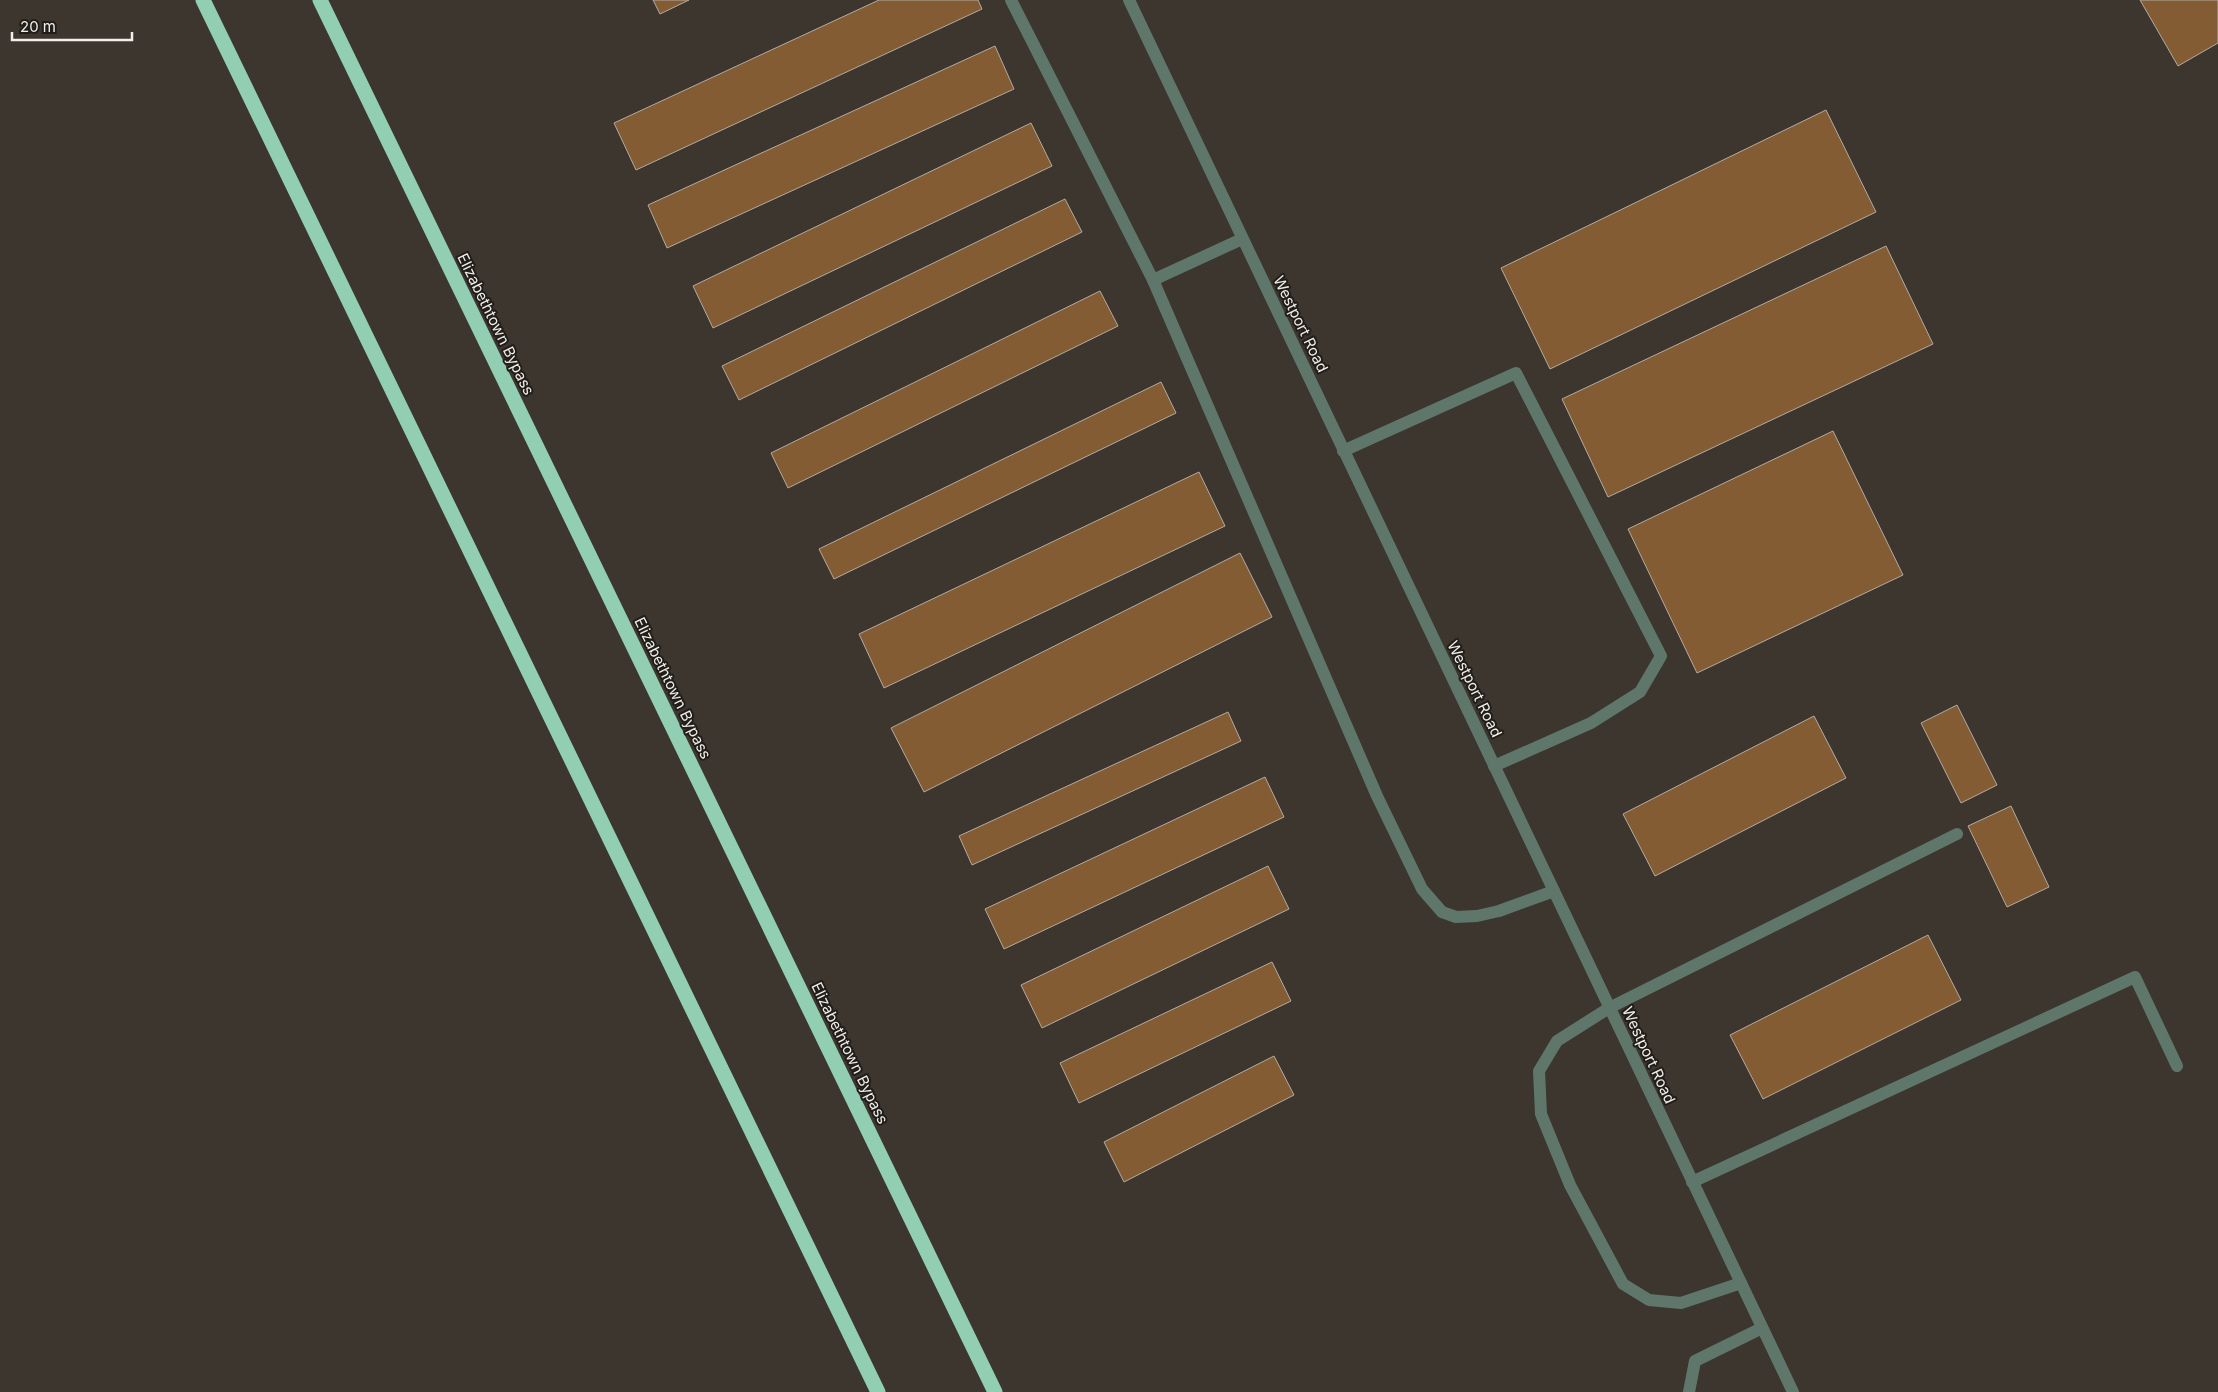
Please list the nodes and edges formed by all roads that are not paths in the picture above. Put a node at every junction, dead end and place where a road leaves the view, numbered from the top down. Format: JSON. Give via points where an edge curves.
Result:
{"nodes":[{"id":1,"x":203,"y":0,"type":"edge"},
{"id":2,"x":320,"y":0,"type":"edge"},
{"id":3,"x":1011,"y":0,"type":"edge"},
{"id":4,"x":1128,"y":0,"type":"edge"},
{"id":5,"x":1242,"y":239,"type":"junction"},
{"id":6,"x":1153,"y":280,"type":"junction"},
{"id":7,"x":1344,"y":451,"type":"junction"},
{"id":8,"x":1494,"y":766,"type":"junction"},
{"id":9,"x":1957,"y":834,"type":"dead end"},
{"id":10,"x":1554,"y":891,"type":"junction"},
{"id":11,"x":1609,"y":1008,"type":"junction"},
{"id":12,"x":2177,"y":1066,"type":"dead end"},
{"id":13,"x":1692,"y":1182,"type":"junction"},
{"id":14,"x":1740,"y":1283,"type":"junction"},
{"id":15,"x":1762,"y":1328,"type":"junction"},
{"id":16,"x":878,"y":1392,"type":"edge"},
{"id":17,"x":996,"y":1392,"type":"edge"},
{"id":18,"x":1689,"y":1392,"type":"edge"},
{"id":19,"x":1792,"y":1392,"type":"edge"}],
"edges":[{"from":1,"to":16,"type":"highway"},
{"from":2,"to":17,"type":"highway","name":"Elizabethtown Bypass"},
{"from":3,"to":6,"type":"street"},
{"from":4,"to":5,"type":"street","name":"Westport Road"},
{"from":5,"to":6,"type":"street"},
{"from":5,"to":7,"type":"street","name":"Westport Road"},
{"from":6,"to":10,"type":"street","via":[[1373,788],[1422,889],[1442,912],[1456,917],[1499,911]]},
{"from":7,"to":8,"type":"street","name":"Westport Road"},
{"from":7,"to":8,"type":"street","via":[[1516,373],[1661,656],[1640,692],[1591,723]]},
{"from":8,"to":10,"type":"street","name":"Westport Road"},
{"from":9,"to":11,"type":"street"},
{"from":10,"to":11,"type":"street","name":"Westport Road"},
{"from":11,"to":13,"type":"street","name":"Westport Road"},
{"from":11,"to":14,"type":"street","via":[[1557,1040],[1539,1071],[1541,1114],[1570,1185],[1623,1284],[1650,1300],[1681,1303]]},
{"from":12,"to":13,"type":"street","via":[[2135,977]]},
{"from":13,"to":14,"type":"street","name":"Westport Road"},
{"from":14,"to":15,"type":"street","name":"Westport Road"},
{"from":15,"to":18,"type":"street","via":[[1695,1361]]},
{"from":15,"to":19,"type":"street","name":"Westport Road"}]}
